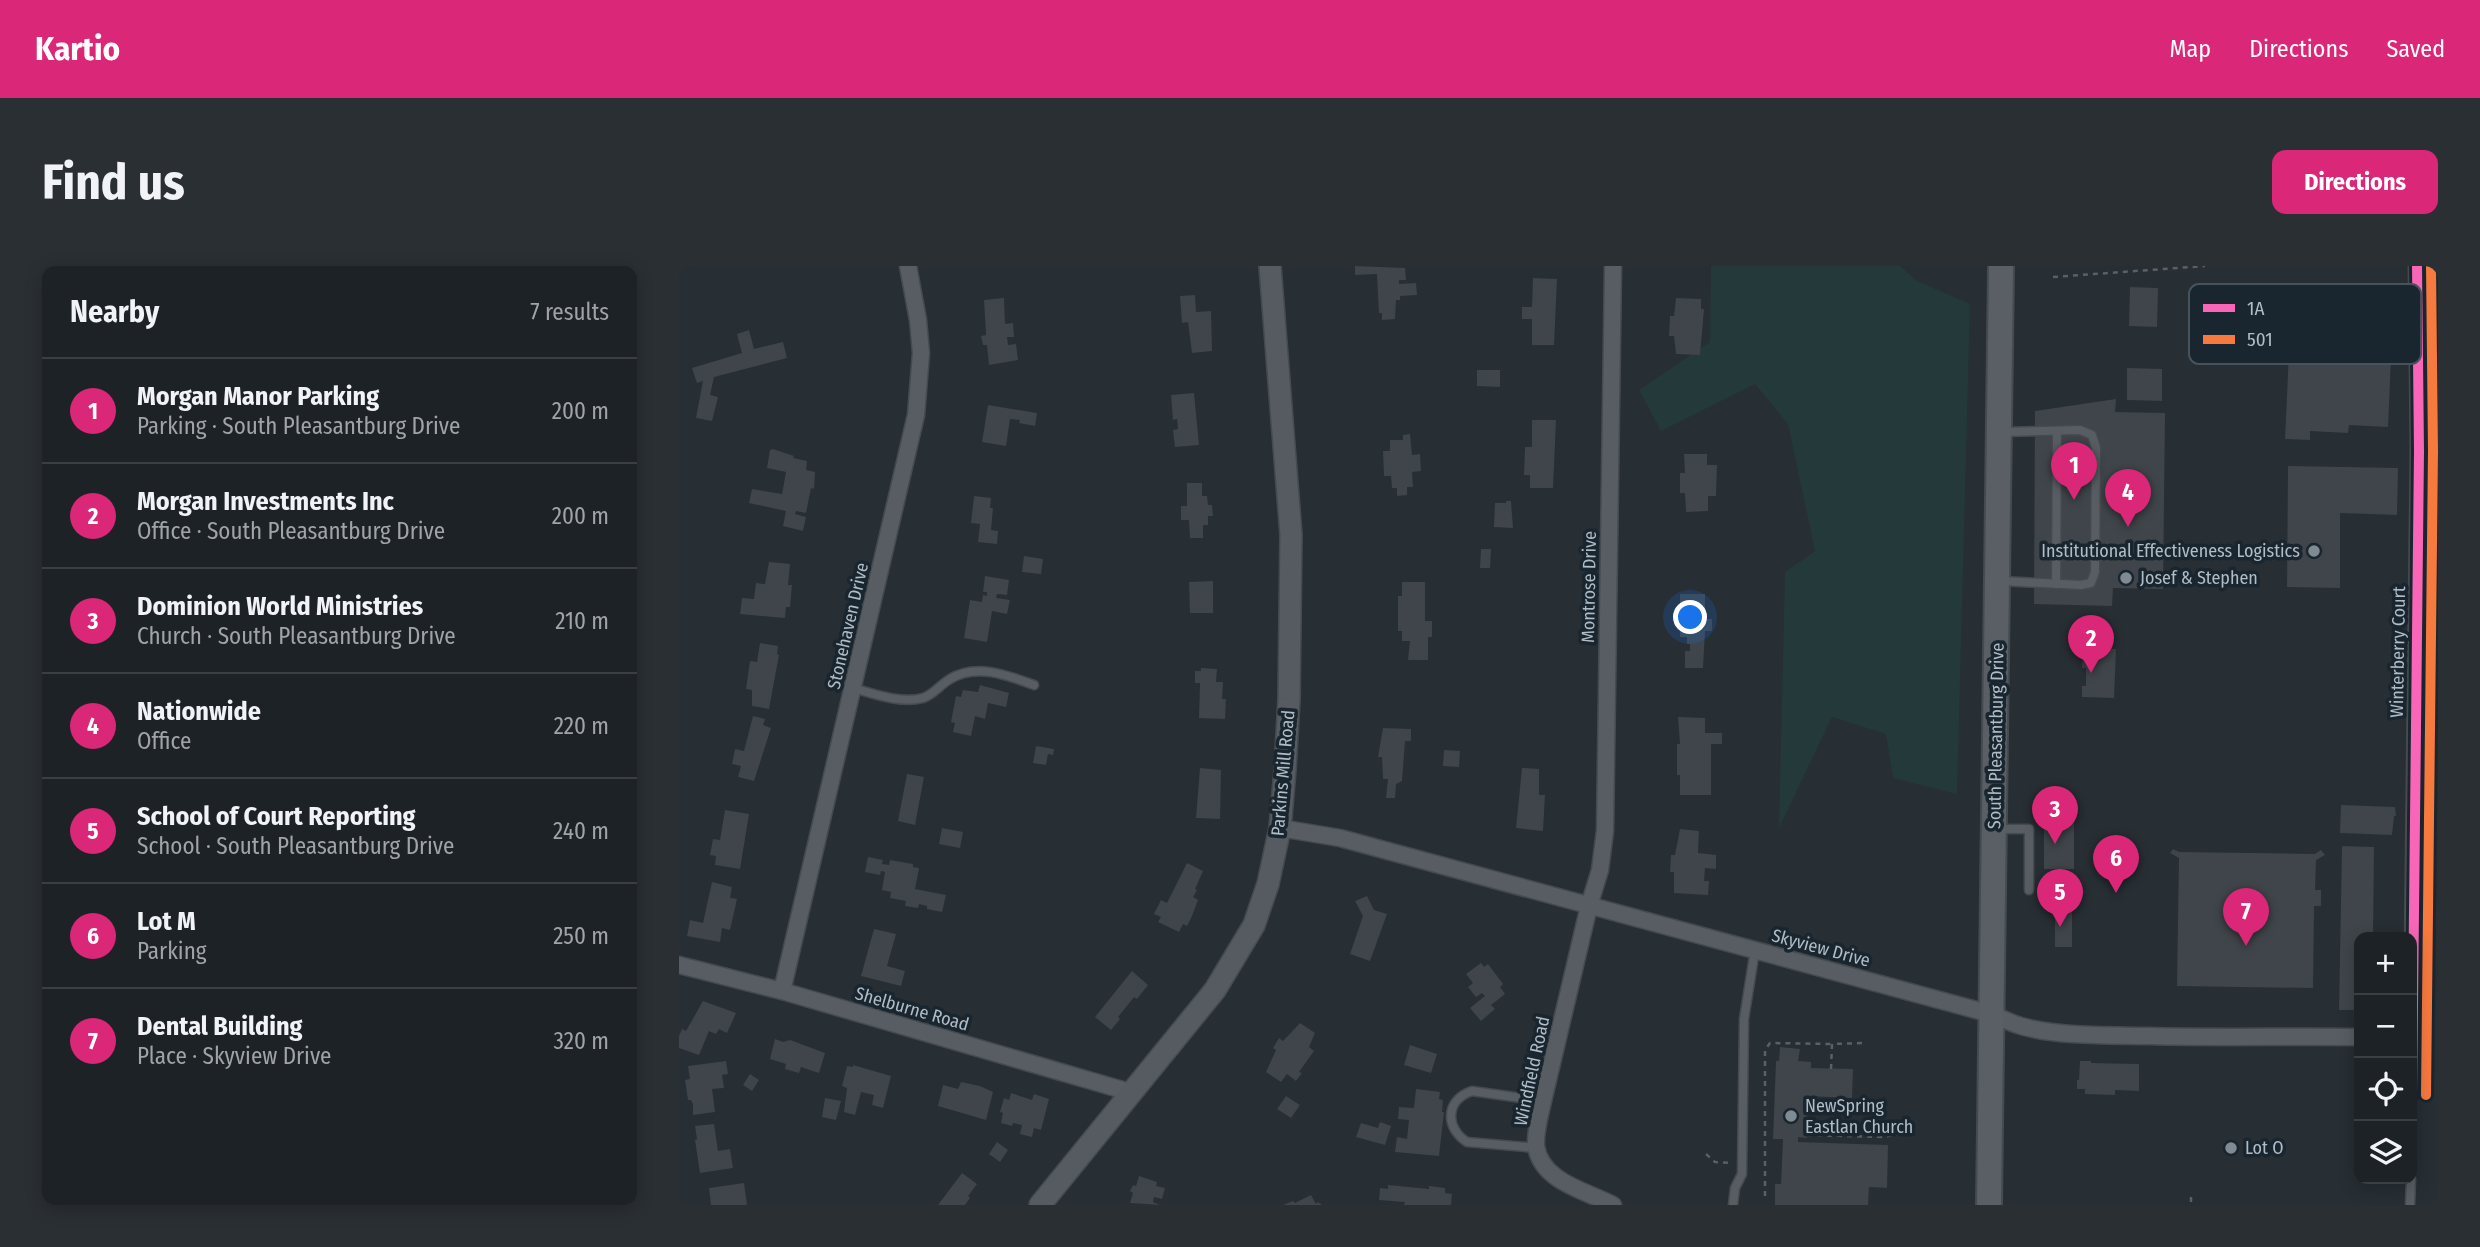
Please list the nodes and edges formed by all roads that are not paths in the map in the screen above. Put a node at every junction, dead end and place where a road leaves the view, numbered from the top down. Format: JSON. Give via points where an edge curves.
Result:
{"nodes":[{"id":1,"x":908,"y":266,"type":"edge"},
{"id":2,"x":1270,"y":266,"type":"edge"},
{"id":3,"x":1613,"y":266,"type":"edge"},
{"id":4,"x":1992,"y":266,"type":"edge"},
{"id":5,"x":2001,"y":266,"type":"edge"},
{"id":6,"x":2016,"y":266,"type":"edge"},
{"id":7,"x":2417,"y":266,"type":"edge"},
{"id":8,"x":2417,"y":284,"type":"edge"},
{"id":9,"x":2418,"y":364,"type":"edge"},
{"id":10,"x":2057,"y":431,"type":"junction"},
{"id":11,"x":2000,"y":432,"type":"junction"},
{"id":12,"x":1998,"y":581,"type":"junction"},
{"id":13,"x":2056,"y":584,"type":"junction"},
{"id":14,"x":1034,"y":685,"type":"dead end"},
{"id":15,"x":853,"y":688,"type":"junction"},
{"id":16,"x":1280,"y":828,"type":"junction"},
{"id":17,"x":1994,"y":828,"type":"junction"},
{"id":18,"x":2029,"y":890,"type":"dead end"},
{"id":19,"x":1589,"y":906,"type":"junction"},
{"id":20,"x":1755,"y":950,"type":"junction"},
{"id":21,"x":679,"y":965,"type":"edge"},
{"id":22,"x":782,"y":991,"type":"junction"},
{"id":23,"x":2413,"y":995,"type":"edge"},
{"id":24,"x":1991,"y":1014,"type":"junction"},
{"id":25,"x":2354,"y":1037,"type":"edge"},
{"id":26,"x":1133,"y":1093,"type":"junction"},
{"id":27,"x":1543,"y":1101,"type":"junction"},
{"id":28,"x":1537,"y":1148,"type":"junction"},
{"id":29,"x":2411,"y":1184,"type":"edge"},
{"id":30,"x":1040,"y":1205,"type":"edge"},
{"id":31,"x":1613,"y":1205,"type":"edge"},
{"id":32,"x":1733,"y":1205,"type":"edge"},
{"id":33,"x":1989,"y":1205,"type":"edge"},
{"id":34,"x":2410,"y":1205,"type":"edge"}],
"edges":[{"from":1,"to":15,"type":"street","name":"Stonehaven Drive","via":[[921,353],[916,415]]},
{"from":2,"to":16,"type":"street","name":"Parkins Mill Road","via":[[1291,534],[1289,699]]},
{"from":3,"to":19,"type":"street","name":"Montrose Drive","via":[[1605,831]]},
{"from":4,"to":5,"type":"street"},
{"from":5,"to":6,"type":"street"},
{"from":5,"to":11,"type":"main road","name":"South Pleasantburg Drive"},
{"from":7,"to":8,"type":"street","name":"Winterberry Court"},
{"from":9,"to":23,"type":"street","name":"Winterberry Court"},
{"from":10,"to":11,"type":"lane"},
{"from":10,"to":13,"type":"lane"},
{"from":10,"to":13,"type":"lane","via":[[2080,430],[2092,435],[2096,448],[2095,572],[2091,583]]},
{"from":11,"to":12,"type":"main road","name":"South Pleasantburg Drive"},
{"from":12,"to":13,"type":"lane"},
{"from":12,"to":17,"type":"main road","name":"South Pleasantburg Drive"},
{"from":14,"to":15,"type":"lane","via":[[1005,674],[974,670],[951,678],[925,698],[888,697]]},
{"from":15,"to":22,"type":"street","name":"Stonehaven Drive"},
{"from":16,"to":19,"type":"street","name":"Skyview Drive","via":[[1340,838]]},
{"from":16,"to":26,"type":"street","name":"Parkins Mill Road","via":[[1265,894],[1237,957],[1197,1016]]},
{"from":17,"to":18,"type":"lane","via":[[2029,829]]},
{"from":17,"to":24,"type":"main road","name":"South Pleasantburg Drive"},
{"from":19,"to":20,"type":"street","name":"Skyview Drive"},
{"from":19,"to":27,"type":"street","name":"Windfield Road"},
{"from":20,"to":24,"type":"street","name":"Skyview Drive"},
{"from":20,"to":32,"type":"lane","via":[[1744,1019],[1742,1174]]},
{"from":21,"to":22,"type":"street","name":"Shelburne Road"},
{"from":22,"to":26,"type":"street","name":"Shelburne Road"},
{"from":24,"to":25,"type":"street","name":"Skyview Drive","via":[[2026,1027],[2098,1035]]},
{"from":24,"to":33,"type":"main road","name":"South Pleasantburg Drive"},
{"from":26,"to":30,"type":"street","name":"Parkins Mill Road"},
{"from":27,"to":28,"type":"street","name":"Windfield Road"},
{"from":27,"to":28,"type":"lane","via":[[1472,1091],[1461,1094],[1451,1115],[1459,1137],[1467,1142]]},
{"from":28,"to":31,"type":"street","name":"Windfield Road","via":[[1539,1157],[1571,1187]]},
{"from":29,"to":34,"type":"lane"}]}
